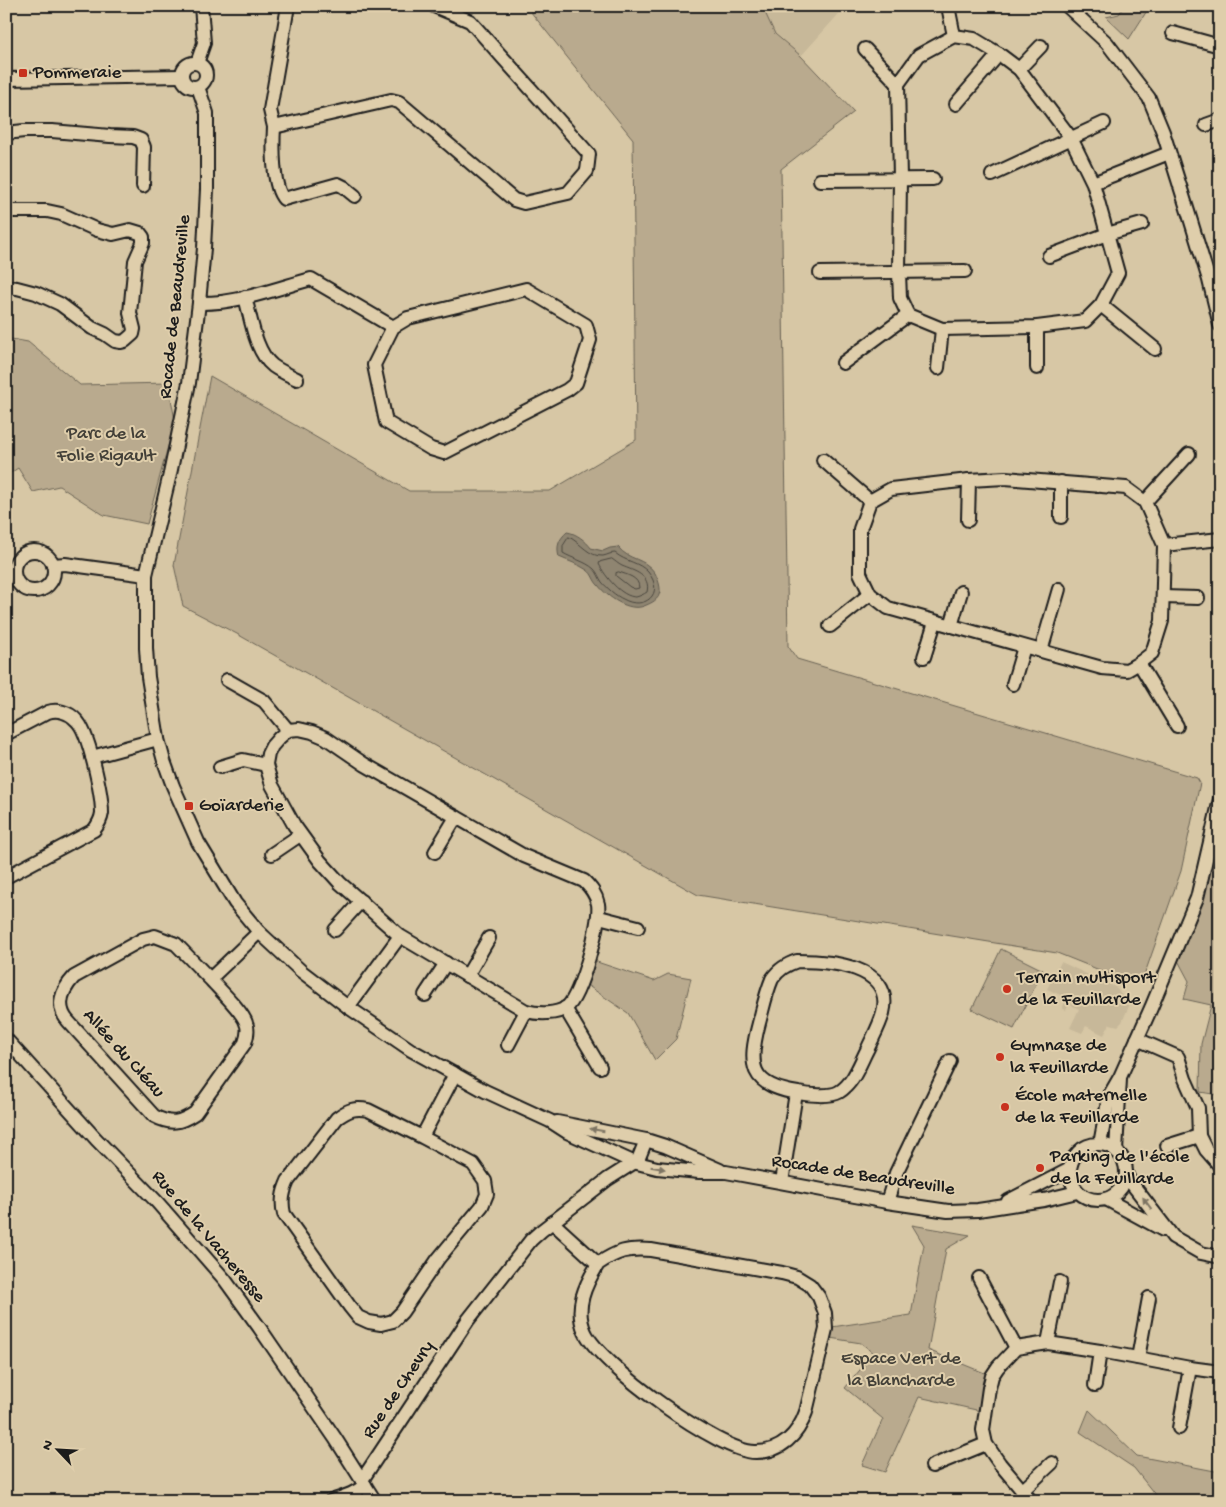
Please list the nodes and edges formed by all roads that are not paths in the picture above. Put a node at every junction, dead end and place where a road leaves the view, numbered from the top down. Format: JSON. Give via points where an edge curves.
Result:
{"nodes":[{"id":1,"x":201,"y":6,"type":"edge"},
{"id":2,"x":288,"y":6,"type":"edge"},
{"id":3,"x":434,"y":6,"type":"edge"},
{"id":4,"x":948,"y":6,"type":"edge"},
{"id":5,"x":1067,"y":6,"type":"edge"},
{"id":6,"x":1173,"y":33,"type":"dead end"},
{"id":7,"x":954,"y":36,"type":"junction"},
{"id":8,"x":1041,"y":46,"type":"dead end"},
{"id":9,"x":1220,"y":46,"type":"edge"},
{"id":10,"x":865,"y":49,"type":"dead end"},
{"id":11,"x":999,"y":54,"type":"junction"},
{"id":12,"x":197,"y":63,"type":"junction"},
{"id":13,"x":1019,"y":69,"type":"junction"},
{"id":14,"x":182,"y":76,"type":"junction"},
{"id":15,"x":6,"y":79,"type":"edge"},
{"id":16,"x":898,"y":84,"type":"junction"},
{"id":17,"x":198,"y":87,"type":"junction"},
{"id":18,"x":956,"y":104,"type":"dead end"},
{"id":19,"x":1220,"y":120,"type":"edge"},
{"id":20,"x":1104,"y":123,"type":"dead end"},
{"id":21,"x":1206,"y":125,"type":"dead end"},
{"id":22,"x":274,"y":127,"type":"junction"},
{"id":23,"x":6,"y":133,"type":"edge"},
{"id":24,"x":1071,"y":138,"type":"junction"},
{"id":25,"x":1169,"y":154,"type":"junction"},
{"id":26,"x":992,"y":176,"type":"dead end"},
{"id":27,"x":900,"y":178,"type":"junction"},
{"id":28,"x":933,"y":178,"type":"dead end"},
{"id":29,"x":820,"y":180,"type":"dead end"},
{"id":30,"x":1094,"y":183,"type":"junction"},
{"id":31,"x":143,"y":186,"type":"dead end"},
{"id":32,"x":355,"y":196,"type":"dead end"},
{"id":33,"x":6,"y":211,"type":"edge"},
{"id":34,"x":1142,"y":224,"type":"dead end"},
{"id":35,"x":1108,"y":234,"type":"junction"},
{"id":36,"x":1049,"y":256,"type":"dead end"},
{"id":37,"x":965,"y":271,"type":"dead end"},
{"id":38,"x":820,"y":273,"type":"dead end"},
{"id":39,"x":899,"y":273,"type":"junction"},
{"id":40,"x":1214,"y":278,"type":"edge"},
{"id":41,"x":6,"y":287,"type":"edge"},
{"id":42,"x":246,"y":297,"type":"junction"},
{"id":43,"x":199,"y":303,"type":"junction"},
{"id":44,"x":1101,"y":305,"type":"junction"},
{"id":45,"x":908,"y":315,"type":"junction"},
{"id":46,"x":1220,"y":325,"type":"edge"},
{"id":47,"x":1037,"y":326,"type":"junction"},
{"id":48,"x":393,"y":327,"type":"junction"},
{"id":49,"x":942,"y":329,"type":"junction"},
{"id":50,"x":1155,"y":349,"type":"dead end"},
{"id":51,"x":843,"y":363,"type":"dead end"},
{"id":52,"x":938,"y":368,"type":"dead end"},
{"id":53,"x":1037,"y":368,"type":"dead end"},
{"id":54,"x":297,"y":379,"type":"dead end"},
{"id":55,"x":1189,"y":454,"type":"dead end"},
{"id":56,"x":823,"y":460,"type":"dead end"},
{"id":57,"x":969,"y":480,"type":"junction"},
{"id":58,"x":1061,"y":482,"type":"junction"},
{"id":59,"x":870,"y":502,"type":"junction"},
{"id":60,"x":1145,"y":502,"type":"junction"},
{"id":61,"x":1061,"y":517,"type":"dead end"},
{"id":62,"x":968,"y":520,"type":"dead end"},
{"id":63,"x":1220,"y":539,"type":"edge"},
{"id":64,"x":1164,"y":545,"type":"junction"},
{"id":65,"x":53,"y":565,"type":"dead end"},
{"id":66,"x":146,"y":575,"type":"junction"},
{"id":67,"x":1059,"y":589,"type":"dead end"},
{"id":68,"x":961,"y":592,"type":"dead end"},
{"id":69,"x":870,"y":594,"type":"junction"},
{"id":70,"x":1163,"y":597,"type":"junction"},
{"id":71,"x":1198,"y":598,"type":"dead end"},
{"id":72,"x":935,"y":622,"type":"junction"},
{"id":73,"x":830,"y":626,"type":"dead end"},
{"id":74,"x":951,"y":626,"type":"junction"},
{"id":75,"x":1024,"y":646,"type":"junction"},
{"id":76,"x":1041,"y":652,"type":"junction"},
{"id":77,"x":924,"y":657,"type":"dead end"},
{"id":78,"x":1140,"y":663,"type":"junction"},
{"id":79,"x":228,"y":680,"type":"dead end"},
{"id":80,"x":1013,"y":684,"type":"dead end"},
{"id":81,"x":1177,"y":726,"type":"dead end"},
{"id":82,"x":288,"y":730,"type":"junction"},
{"id":83,"x":6,"y":734,"type":"edge"},
{"id":84,"x":158,"y":739,"type":"junction"},
{"id":85,"x":92,"y":757,"type":"junction"},
{"id":86,"x":266,"y":765,"type":"junction"},
{"id":87,"x":220,"y":767,"type":"dead end"},
{"id":88,"x":1219,"y":805,"type":"edge"},
{"id":89,"x":456,"y":817,"type":"junction"},
{"id":90,"x":300,"y":835,"type":"junction"},
{"id":91,"x":435,"y":852,"type":"dead end"},
{"id":92,"x":272,"y":854,"type":"dead end"},
{"id":93,"x":6,"y":877,"type":"edge"},
{"id":94,"x":361,"y":902,"type":"junction"},
{"id":95,"x":599,"y":917,"type":"junction"},
{"id":96,"x":638,"y":927,"type":"dead end"},
{"id":97,"x":336,"y":930,"type":"dead end"},
{"id":98,"x":259,"y":932,"type":"junction"},
{"id":99,"x":400,"y":936,"type":"junction"},
{"id":100,"x":489,"y":938,"type":"dead end"},
{"id":101,"x":446,"y":963,"type":"junction"},
{"id":102,"x":467,"y":976,"type":"junction"},
{"id":103,"x":210,"y":979,"type":"junction"},
{"id":104,"x":425,"y":995,"type":"dead end"},
{"id":105,"x":348,"y":1007,"type":"junction"},
{"id":106,"x":566,"y":1008,"type":"junction"},
{"id":107,"x":526,"y":1011,"type":"junction"},
{"id":108,"x":6,"y":1039,"type":"edge"},
{"id":109,"x":1137,"y":1039,"type":"junction"},
{"id":110,"x":508,"y":1045,"type":"dead end"},
{"id":111,"x":950,"y":1061,"type":"dead end"},
{"id":112,"x":600,"y":1068,"type":"dead end"},
{"id":113,"x":455,"y":1074,"type":"junction"},
{"id":114,"x":1120,"y":1077,"type":"junction"},
{"id":115,"x":796,"y":1093,"type":"junction"},
{"id":116,"x":550,"y":1121,"type":"junction"},
{"id":117,"x":1199,"y":1136,"type":"junction"},
{"id":118,"x":422,"y":1137,"type":"junction"},
{"id":119,"x":646,"y":1140,"type":"junction"},
{"id":120,"x":1100,"y":1144,"type":"junction"},
{"id":121,"x":1167,"y":1146,"type":"dead end"},
{"id":122,"x":1116,"y":1151,"type":"junction"},
{"id":123,"x":608,"y":1152,"type":"junction"},
{"id":124,"x":633,"y":1162,"type":"junction"},
{"id":125,"x":1220,"y":1166,"type":"edge"},
{"id":126,"x":1070,"y":1169,"type":"junction"},
{"id":127,"x":726,"y":1172,"type":"junction"},
{"id":128,"x":1126,"y":1173,"type":"junction"},
{"id":129,"x":608,"y":1179,"type":"junction"},
{"id":130,"x":782,"y":1182,"type":"junction"},
{"id":131,"x":1077,"y":1192,"type":"junction"},
{"id":132,"x":1106,"y":1199,"type":"junction"},
{"id":133,"x":887,"y":1202,"type":"junction"},
{"id":134,"x":995,"y":1207,"type":"junction"},
{"id":135,"x":552,"y":1222,"type":"junction"},
{"id":136,"x":1168,"y":1233,"type":"junction"},
{"id":137,"x":1220,"y":1257,"type":"edge"},
{"id":138,"x":598,"y":1264,"type":"junction"},
{"id":139,"x":979,"y":1278,"type":"dead end"},
{"id":140,"x":1060,"y":1282,"type":"dead end"},
{"id":141,"x":1149,"y":1298,"type":"dead end"},
{"id":142,"x":1048,"y":1343,"type":"junction"},
{"id":143,"x":1016,"y":1348,"type":"junction"},
{"id":144,"x":1100,"y":1351,"type":"junction"},
{"id":145,"x":1138,"y":1358,"type":"junction"},
{"id":146,"x":1190,"y":1368,"type":"junction"},
{"id":147,"x":1220,"y":1372,"type":"edge"},
{"id":148,"x":1095,"y":1385,"type":"dead end"},
{"id":149,"x":1179,"y":1428,"type":"dead end"},
{"id":150,"x":986,"y":1444,"type":"junction"},
{"id":151,"x":1052,"y":1464,"type":"dead end"},
{"id":152,"x":932,"y":1466,"type":"dead end"},
{"id":153,"x":363,"y":1483,"type":"junction"},
{"id":154,"x":1026,"y":1496,"type":"edge"},
{"id":155,"x":331,"y":1501,"type":"edge"},
{"id":156,"x":375,"y":1501,"type":"edge"}],
"edges":[{"from":1,"to":12,"type":"street","via":[[204,43]]},
{"from":2,"to":22,"type":"street","via":[[270,110]]},
{"from":3,"to":22,"type":"street","via":[[470,21],[589,154],[587,171],[568,193],[524,202],[514,200],[398,102],[391,100]]},
{"from":4,"to":7,"type":"street"},
{"from":5,"to":25,"type":"street","via":[[1107,44],[1149,98]]},
{"from":6,"to":9,"type":"street"},
{"from":7,"to":11,"type":"street","via":[[974,38]]},
{"from":7,"to":16,"type":"street","via":[[919,55]]},
{"from":8,"to":13,"type":"street"},
{"from":10,"to":16,"type":"street"},
{"from":11,"to":13,"type":"street"},
{"from":11,"to":18,"type":"street"},
{"from":12,"to":14,"type":"street","via":[[186,66]]},
{"from":12,"to":17,"type":"street","via":[[206,74]]},
{"from":13,"to":24,"type":"street"},
{"from":14,"to":15,"type":"street"},
{"from":14,"to":17,"type":"street","via":[[187,85]]},
{"from":16,"to":27,"type":"street"},
{"from":17,"to":43,"type":"street","name":"Rocade de Beaudreville","via":[[207,113],[207,189]]},
{"from":19,"to":21,"type":"street"},
{"from":20,"to":24,"type":"street"},
{"from":22,"to":32,"type":"street","via":[[273,157],[279,194],[284,199],[338,184]]},
{"from":23,"to":31,"type":"street","via":[[52,131],[141,140],[144,147]]},
{"from":24,"to":26,"type":"street"},
{"from":24,"to":30,"type":"street"},
{"from":25,"to":30,"type":"street"},
{"from":25,"to":40,"type":"street"},
{"from":27,"to":28,"type":"street"},
{"from":27,"to":29,"type":"street"},
{"from":27,"to":39,"type":"street"},
{"from":30,"to":35,"type":"street"},
{"from":33,"to":41,"type":"street","via":[[54,212],[96,230],[113,234],[130,230],[143,237],[135,260],[130,314],[134,329],[126,341],[115,341],[60,304],[36,293]]},
{"from":34,"to":35,"type":"street"},
{"from":35,"to":36,"type":"street"},
{"from":35,"to":44,"type":"street","via":[[1118,272]]},
{"from":37,"to":39,"type":"street"},
{"from":38,"to":39,"type":"street"},
{"from":39,"to":45,"type":"street","via":[[900,298]]},
{"from":40,"to":46,"type":"street"},
{"from":42,"to":43,"type":"street"},
{"from":42,"to":48,"type":"street","via":[[311,279]]},
{"from":42,"to":54,"type":"street","via":[[264,356],[272,365]]},
{"from":43,"to":66,"type":"street","name":"Rocade de Beaudreville","via":[[189,383]]},
{"from":44,"to":47,"type":"street","via":[[1085,322]]},
{"from":44,"to":50,"type":"street"},
{"from":45,"to":49,"type":"street"},
{"from":45,"to":51,"type":"street"},
{"from":47,"to":49,"type":"street"},
{"from":47,"to":53,"type":"street"},
{"from":48,"to":48,"type":"street","via":[[374,365],[386,422],[431,449],[444,453],[567,390],[576,383],[590,340],[586,325],[526,289],[408,318]]},
{"from":49,"to":52,"type":"street"},
{"from":55,"to":60,"type":"street"},
{"from":56,"to":59,"type":"street"},
{"from":57,"to":58,"type":"street","via":[[1005,478]]},
{"from":57,"to":59,"type":"street","via":[[891,489]]},
{"from":57,"to":62,"type":"street"},
{"from":58,"to":60,"type":"street","via":[[1126,488]]},
{"from":58,"to":61,"type":"street"},
{"from":59,"to":69,"type":"street","via":[[860,529],[860,573]]},
{"from":60,"to":64,"type":"street"},
{"from":63,"to":64,"type":"street"},
{"from":64,"to":70,"type":"street"},
{"from":65,"to":66,"type":"street"},
{"from":66,"to":84,"type":"street","name":"Rocade de Beaudreville","via":[[148,677]]},
{"from":67,"to":76,"type":"street"},
{"from":68,"to":74,"type":"street"},
{"from":69,"to":72,"type":"street","via":[[888,608]]},
{"from":69,"to":73,"type":"street"},
{"from":70,"to":71,"type":"street"},
{"from":70,"to":78,"type":"street","via":[[1162,621],[1152,653]]},
{"from":72,"to":74,"type":"street"},
{"from":72,"to":77,"type":"street"},
{"from":74,"to":75,"type":"street"},
{"from":75,"to":76,"type":"street"},
{"from":75,"to":80,"type":"street"},
{"from":76,"to":78,"type":"street","via":[[1102,668],[1127,670]]},
{"from":78,"to":81,"type":"street"},
{"from":79,"to":82,"type":"street","via":[[264,701]]},
{"from":82,"to":86,"type":"street","via":[[272,746]]},
{"from":82,"to":89,"type":"street","via":[[305,730],[326,738]]},
{"from":83,"to":85,"type":"street","via":[[55,710],[80,724]]},
{"from":84,"to":85,"type":"street"},
{"from":84,"to":98,"type":"street","name":"Rocade de Beaudreville","via":[[173,786],[198,842],[235,902]]},
{"from":85,"to":93,"type":"street","via":[[101,802],[100,823],[94,830]]},
{"from":86,"to":87,"type":"street","via":[[243,760]]},
{"from":86,"to":90,"type":"street","via":[[272,785]]},
{"from":88,"to":109,"type":"street","via":[[1197,898]]},
{"from":89,"to":91,"type":"street"},
{"from":89,"to":95,"type":"street","via":[[524,856],[584,881],[596,897]]},
{"from":90,"to":92,"type":"street"},
{"from":90,"to":94,"type":"street","via":[[340,883]]},
{"from":94,"to":97,"type":"street"},
{"from":94,"to":99,"type":"street"},
{"from":95,"to":96,"type":"street"},
{"from":95,"to":106,"type":"street","via":[[584,972]]},
{"from":98,"to":103,"type":"street"},
{"from":98,"to":105,"type":"street","name":"Rocade de Beaudreville","via":[[301,972]]},
{"from":99,"to":101,"type":"street"},
{"from":99,"to":105,"type":"street"},
{"from":100,"to":102,"type":"street"},
{"from":101,"to":102,"type":"street"},
{"from":101,"to":104,"type":"street"},
{"from":102,"to":107,"type":"street"},
{"from":103,"to":103,"type":"street","name":"Allée du Cléau","via":[[176,944],[155,936],[143,939],[74,977],[67,984],[60,1008],[63,1016],[154,1116],[173,1122],[184,1120],[195,1113],[245,1043],[248,1033],[240,1013]]},
{"from":105,"to":113,"type":"street","name":"Rocade de Beaudreville","via":[[410,1050]]},
{"from":106,"to":107,"type":"street","via":[[548,1013]]},
{"from":106,"to":112,"type":"street"},
{"from":107,"to":110,"type":"street"},
{"from":108,"to":153,"type":"street","name":"Rue de la Vacheresse","via":[[225,1280]]},
{"from":109,"to":114,"type":"street"},
{"from":109,"to":117,"type":"street","via":[[1178,1057],[1198,1108]]},
{"from":111,"to":133,"type":"street","via":[[896,1173]]},
{"from":113,"to":116,"type":"street","name":"Rocade de Beaudreville"},
{"from":113,"to":118,"type":"street"},
{"from":114,"to":120,"type":"street","via":[[1110,1096]]},
{"from":114,"to":122,"type":"street"},
{"from":115,"to":115,"type":"street","via":[[762,1079],[754,1064],[753,1046],[772,979],[786,965],[797,961],[860,970],[872,977],[882,988],[883,1012],[853,1078],[837,1094]]},
{"from":115,"to":130,"type":"street"},
{"from":119,"to":116,"type":"street","name":"Rocade de Beaudreville","one_way":true},
{"from":116,"to":123,"type":"street","name":"Rocade de Beaudreville"},
{"from":117,"to":121,"type":"street"},
{"from":117,"to":125,"type":"street"},
{"from":118,"to":118,"type":"street","via":[[473,1164],[485,1181],[486,1194],[482,1206],[438,1259],[402,1312],[393,1321],[369,1322],[358,1317],[350,1307],[284,1214],[283,1192],[288,1181],[346,1111],[368,1110]]},
{"from":119,"to":124,"type":"street","via":[[638,1160]]},
{"from":119,"to":127,"type":"street","name":"Rocade de Beaudreville"},
{"from":120,"to":122,"type":"street"},
{"from":120,"to":126,"type":"street","via":[[1083,1148],[1072,1161]]},
{"from":122,"to":128,"type":"street","via":[[1122,1158]]},
{"from":123,"to":124,"type":"street","name":"Rocade de Beaudreville"},
{"from":123,"to":129,"type":"street","via":[[612,1167]]},
{"from":124,"to":127,"type":"street","name":"Rocade de Beaudreville","one_way":true,"via":[[657,1168]]},
{"from":124,"to":129,"type":"street","name":"Rue de Chevry"},
{"from":126,"to":131,"type":"street"},
{"from":126,"to":134,"type":"street","name":"Rocade de Beaudreville"},
{"from":127,"to":130,"type":"street","name":"Rocade de Beaudreville"},
{"from":128,"to":132,"type":"street","via":[[1120,1189]]},
{"from":136,"to":128,"type":"street","one_way":true},
{"from":129,"to":135,"type":"street","name":"Rue de Chevry"},
{"from":130,"to":133,"type":"street","name":"Rocade de Beaudreville"},
{"from":131,"to":132,"type":"street","via":[[1091,1200]]},
{"from":131,"to":134,"type":"street","name":"Rocade de Beaudreville"},
{"from":132,"to":136,"type":"street"},
{"from":133,"to":134,"type":"street","name":"Rocade de Beaudreville","via":[[948,1211]]},
{"from":135,"to":138,"type":"street"},
{"from":135,"to":153,"type":"street","name":"Rue de Chevry","via":[[532,1240],[468,1320]]},
{"from":136,"to":137,"type":"street","via":[[1201,1253]]},
{"from":138,"to":138,"type":"street","via":[[622,1251],[651,1250],[782,1273],[810,1285],[825,1313],[826,1329],[806,1412],[794,1434],[783,1445],[770,1450],[756,1452],[730,1446],[684,1420],[610,1363],[592,1344],[584,1331],[581,1317],[582,1298]]},
{"from":139,"to":143,"type":"street"},
{"from":140,"to":142,"type":"street"},
{"from":141,"to":145,"type":"street"},
{"from":142,"to":143,"type":"street"},
{"from":142,"to":144,"type":"street"},
{"from":143,"to":150,"type":"street","via":[[992,1376],[983,1430]]},
{"from":144,"to":145,"type":"street"},
{"from":144,"to":148,"type":"street"},
{"from":145,"to":146,"type":"street"},
{"from":146,"to":147,"type":"street"},
{"from":146,"to":149,"type":"street"},
{"from":150,"to":152,"type":"street"},
{"from":150,"to":154,"type":"street"},
{"from":151,"to":154,"type":"street"},
{"from":153,"to":155,"type":"street","via":[[359,1491]]},
{"from":153,"to":156,"type":"street","name":"Rue de la Vacheresse"}]}
